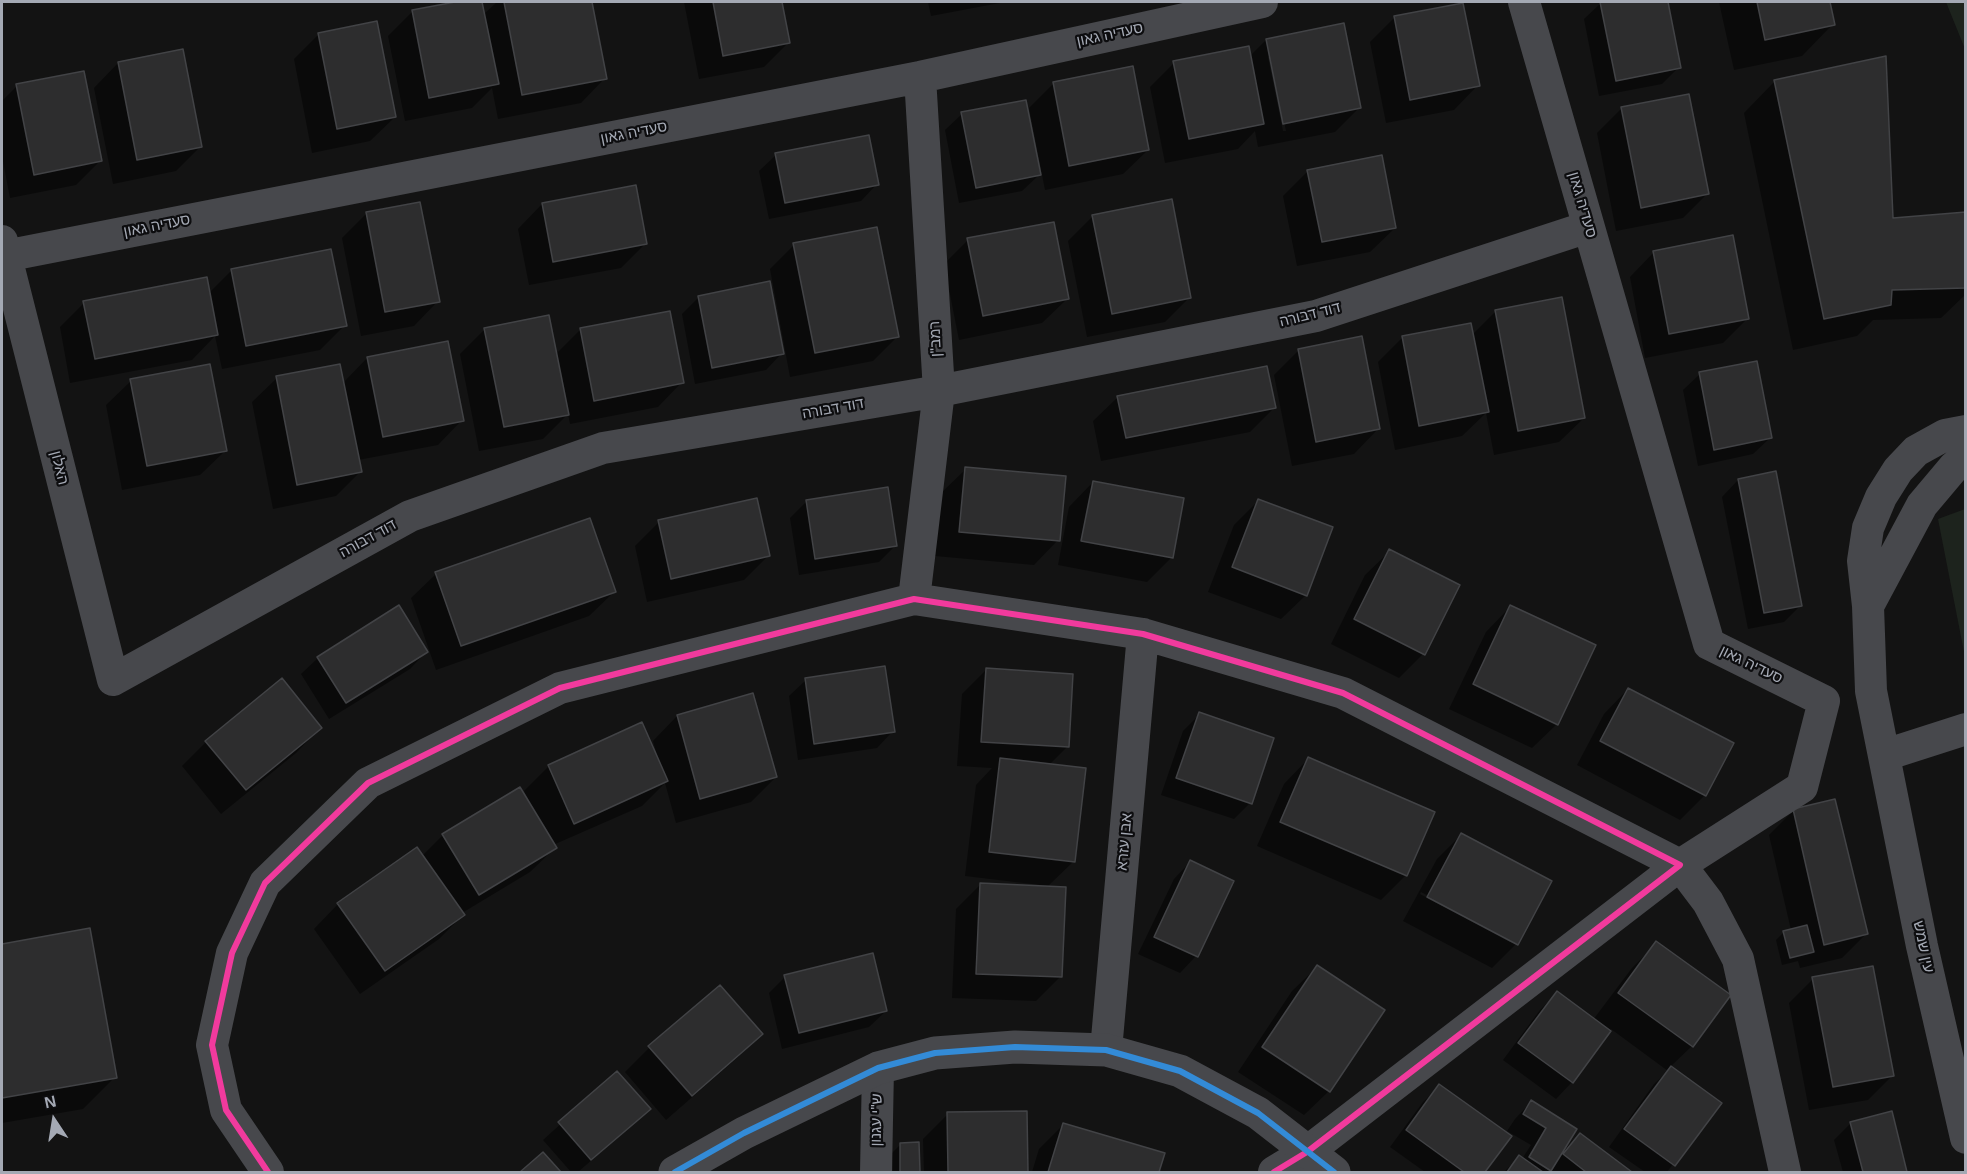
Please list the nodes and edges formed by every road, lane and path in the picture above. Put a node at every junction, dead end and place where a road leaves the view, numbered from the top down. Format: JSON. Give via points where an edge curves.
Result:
{"nodes":[{"id":1,"x":1262,"y":2,"type":"edge"},
{"id":2,"x":1524,"y":2,"type":"edge"},
{"id":3,"x":920,"y":77,"type":"junction"},
{"id":4,"x":1588,"y":227,"type":"junction"},
{"id":5,"x":3,"y":249,"type":"edge"},
{"id":6,"x":939,"y":391,"type":"junction"},
{"id":7,"x":1965,"y":431,"type":"edge"},
{"id":8,"x":1965,"y":457,"type":"edge"},
{"id":9,"x":914,"y":599,"type":"junction"},
{"id":10,"x":1868,"y":606,"type":"junction"},
{"id":11,"x":1143,"y":634,"type":"junction"},
{"id":12,"x":113,"y":680,"type":"joint"},
{"id":13,"x":1965,"y":729,"type":"edge"},
{"id":14,"x":1885,"y":755,"type":"junction"},
{"id":15,"x":1680,"y":865,"type":"junction"},
{"id":16,"x":1106,"y":1050,"type":"junction"},
{"id":17,"x":878,"y":1068,"type":"junction"},
{"id":18,"x":1965,"y":1138,"type":"edge"},
{"id":19,"x":1307,"y":1152,"type":"junction"},
{"id":20,"x":268,"y":1173,"type":"edge"},
{"id":21,"x":675,"y":1173,"type":"edge"},
{"id":22,"x":876,"y":1173,"type":"edge"},
{"id":23,"x":1274,"y":1173,"type":"edge"},
{"id":24,"x":1334,"y":1173,"type":"edge"},
{"id":25,"x":1785,"y":1173,"type":"edge"}],
"edges":[{"from":1,"to":3,"type":"street","name":"סעדיה גאון"},
{"from":2,"to":4,"type":"street","name":"סעדיה גאון"},
{"from":3,"to":5,"type":"street","name":"סעדיה גאון"},
{"from":3,"to":6,"type":"street","name":"רמב\"ן"},
{"from":4,"to":6,"type":"street","name":"דוד דבורה","via":[[1316,316]]},
{"from":4,"to":15,"type":"street","name":"סעדיה גאון","via":[[1709,645],[1824,701],[1802,787]]},
{"from":5,"to":12,"type":"street","name":"האלון"},
{"from":6,"to":9,"type":"street","name":"רמב\"ן"},
{"from":6,"to":12,"type":"street","name":"דוד דבורה","via":[[603,448],[410,516]]},
{"from":7,"to":10,"type":"street","name":"עין שמש","via":[[1945,435],[1916,451],[1881,497],[1868,528],[1863,561]]},
{"from":8,"to":10,"type":"street","via":[[1922,505]]},
{"from":9,"to":11,"type":"street"},
{"from":9,"to":20,"type":"street","via":[[560,688],[368,783],[265,883],[232,953],[212,1045],[226,1110]]},
{"from":10,"to":14,"type":"street","name":"עין שמש","via":[[1871,691]]},
{"from":11,"to":15,"type":"street","via":[[1343,693]]},
{"from":11,"to":16,"type":"street","name":"אבן עזרא"},
{"from":13,"to":14,"type":"street"},
{"from":14,"to":18,"type":"street","name":"עין שמש"},
{"from":15,"to":19,"type":"street"},
{"from":15,"to":25,"type":"street","via":[[1708,902],[1738,959]]},
{"from":16,"to":17,"type":"street","via":[[1015,1047],[935,1053]]},
{"from":16,"to":19,"type":"street","via":[[1180,1071],[1258,1113]]},
{"from":17,"to":21,"type":"street","via":[[744,1133]]},
{"from":17,"to":22,"type":"street","name":"ש\"י עגנון"},
{"from":19,"to":23,"type":"street"},
{"from":19,"to":24,"type":"street"}]}
